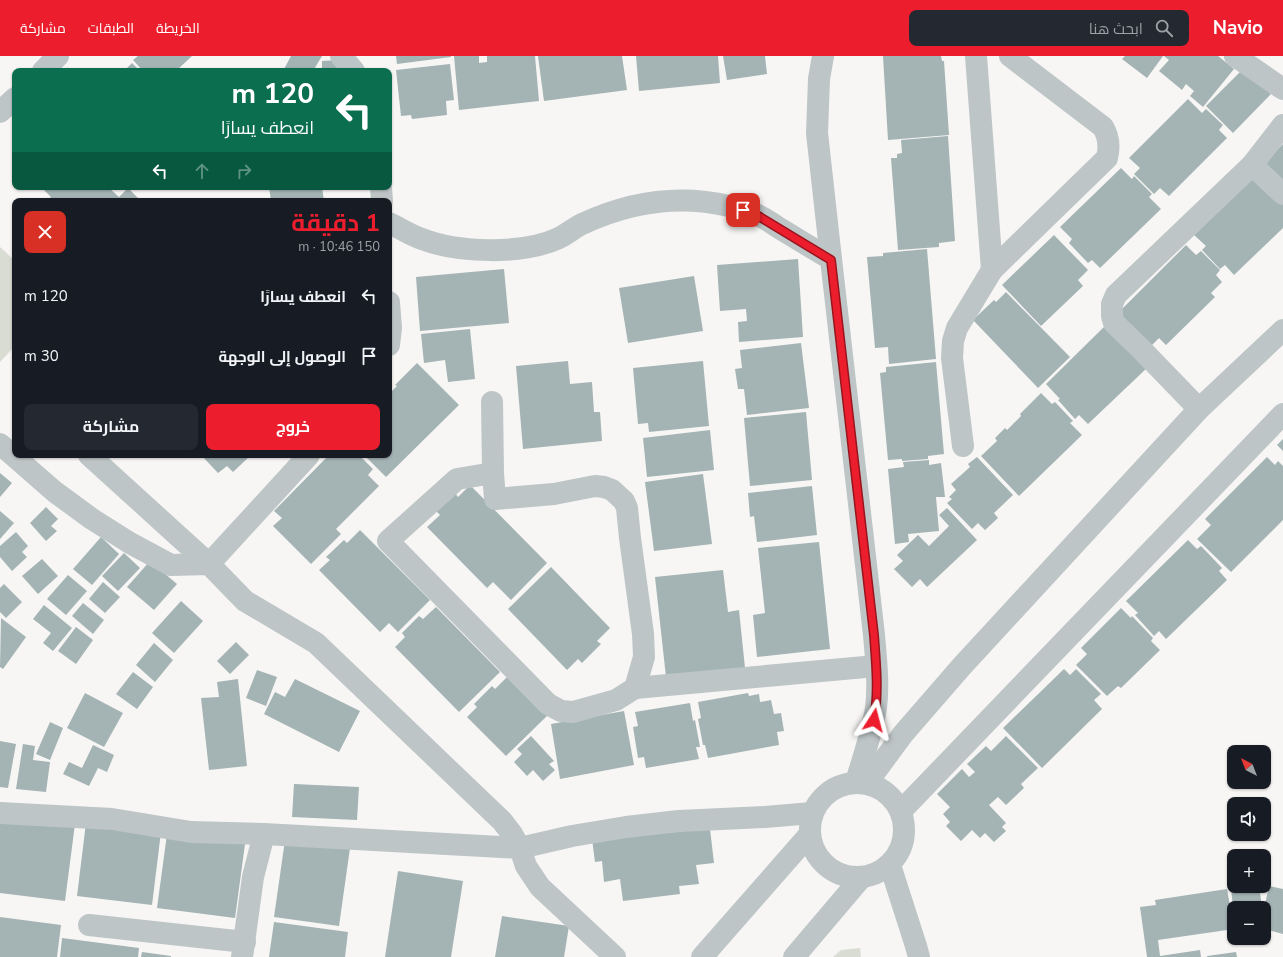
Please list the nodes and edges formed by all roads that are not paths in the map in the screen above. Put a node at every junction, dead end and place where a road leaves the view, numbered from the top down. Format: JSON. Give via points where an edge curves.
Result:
{"nodes":[{"id":1,"x":58,"y":56,"type":"edge"},
{"id":2,"x":823,"y":56,"type":"edge"},
{"id":3,"x":976,"y":56,"type":"edge"},
{"id":4,"x":1010,"y":56,"type":"edge"},
{"id":5,"x":1235,"y":56,"type":"edge"},
{"id":6,"x":46,"y":68,"type":"edge"},
{"id":7,"x":1283,"y":89,"type":"edge"},
{"id":8,"x":12,"y":101,"type":"edge"},
{"id":9,"x":0,"y":112,"type":"edge"},
{"id":10,"x":1283,"y":125,"type":"edge"},
{"id":11,"x":1252,"y":165,"type":"junction"},
{"id":12,"x":1283,"y":194,"type":"edge"},
{"id":13,"x":392,"y":224,"type":"edge"},
{"id":14,"x":831,"y":260,"type":"junction"},
{"id":15,"x":992,"y":270,"type":"junction"},
{"id":16,"x":1283,"y":330,"type":"edge"},
{"id":17,"x":492,"y":402,"type":"dead end"},
{"id":18,"x":1199,"y":410,"type":"junction"},
{"id":19,"x":1283,"y":414,"type":"edge"},
{"id":20,"x":0,"y":444,"type":"edge"},
{"id":21,"x":963,"y":446,"type":"dead end"},
{"id":22,"x":12,"y":454,"type":"edge"},
{"id":23,"x":16,"y":458,"type":"edge"},
{"id":24,"x":92,"y":458,"type":"edge"},
{"id":25,"x":306,"y":458,"type":"edge"},
{"id":26,"x":494,"y":473,"type":"junction"},
{"id":27,"x":209,"y":564,"type":"junction"},
{"id":28,"x":876,"y":666,"type":"junction"},
{"id":29,"x":635,"y":688,"type":"junction"},
{"id":30,"x":862,"y":783,"type":"junction"},
{"id":31,"x":901,"y":811,"type":"junction"},
{"id":32,"x":0,"y":813,"type":"edge"},
{"id":33,"x":812,"y":813,"type":"junction"},
{"id":34,"x":264,"y":834,"type":"junction"},
{"id":35,"x":809,"y":834,"type":"junction"},
{"id":36,"x":520,"y":848,"type":"junction"},
{"id":37,"x":890,"y":865,"type":"junction"},
{"id":38,"x":862,"y":877,"type":"junction"},
{"id":39,"x":89,"y":925,"type":"dead end"},
{"id":40,"x":244,"y":950,"type":"edge"},
{"id":41,"x":615,"y":957,"type":"edge"},
{"id":42,"x":702,"y":957,"type":"edge"},
{"id":43,"x":794,"y":957,"type":"edge"},
{"id":44,"x":919,"y":957,"type":"edge"}],
"edges":[{"from":1,"to":6,"type":"street"},
{"from":2,"to":14,"type":"street","via":[[817,133]]},
{"from":3,"to":15,"type":"street"},
{"from":4,"to":15,"type":"street","via":[[1103,127],[1108,135],[1109,151],[1107,158]]},
{"from":5,"to":7,"type":"street"},
{"from":8,"to":9,"type":"street"},
{"from":10,"to":11,"type":"street"},
{"from":11,"to":12,"type":"street"},
{"from":11,"to":18,"type":"street","via":[[1120,292],[1112,304],[1114,323]]},
{"from":13,"to":14,"type":"street","via":[[422,239],[447,246],[472,250],[516,249],[558,238],[603,214],[628,207],[659,201],[705,201],[755,214]]},
{"from":14,"to":28,"type":"street"},
{"from":15,"to":21,"type":"street","via":[[963,317],[953,341],[952,358]]},
{"from":16,"to":18,"type":"street"},
{"from":17,"to":26,"type":"street"},
{"from":18,"to":30,"type":"street","via":[[932,699]]},
{"from":19,"to":31,"type":"street"},
{"from":20,"to":22,"type":"street"},
{"from":23,"to":27,"type":"street","via":[[55,492],[130,544],[170,565]]},
{"from":24,"to":27,"type":"street"},
{"from":25,"to":27,"type":"street"},
{"from":26,"to":29,"type":"street","via":[[496,499],[554,494],[595,486],[612,490],[624,501],[643,634],[644,657]]},
{"from":26,"to":29,"type":"street","via":[[456,479],[388,541],[548,704],[561,711],[573,712],[616,700]]},
{"from":27,"to":36,"type":"street","via":[[245,601],[316,643],[502,821]]},
{"from":28,"to":29,"type":"street"},
{"from":28,"to":30,"type":"street","via":[[876,708]]},
{"from":30,"to":31,"type":"street","via":[[878,787],[888,793]]},
{"from":30,"to":33,"type":"street","via":[[845,784],[834,788],[825,794]]},
{"from":31,"to":37,"type":"street","via":[[904,820],[904,839]]},
{"from":32,"to":34,"type":"street","via":[[112,819],[191,832]]},
{"from":33,"to":35,"type":"street"},
{"from":33,"to":36,"type":"street","via":[[679,821],[626,827]]},
{"from":34,"to":36,"type":"street"},
{"from":34,"to":40,"type":"street","via":[[252,877]]},
{"from":35,"to":38,"type":"street","via":[[816,855],[827,867],[841,875]]},
{"from":35,"to":42,"type":"street"},
{"from":36,"to":41,"type":"street","via":[[526,866],[540,887]]},
{"from":37,"to":38,"type":"street","via":[[877,873]]},
{"from":37,"to":44,"type":"street"},
{"from":38,"to":43,"type":"street"},
{"from":39,"to":40,"type":"street"}]}
